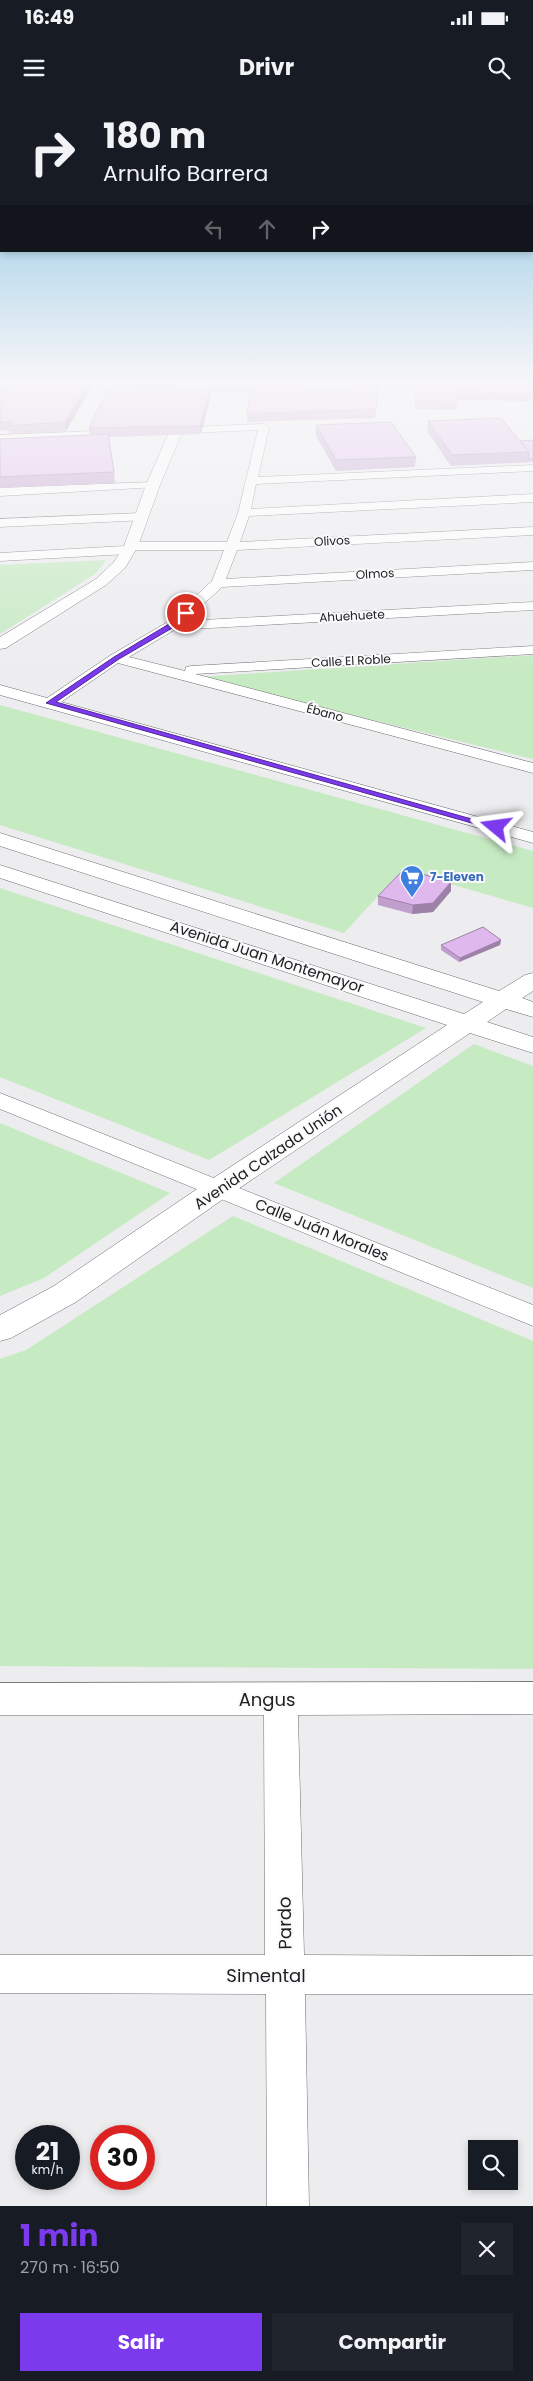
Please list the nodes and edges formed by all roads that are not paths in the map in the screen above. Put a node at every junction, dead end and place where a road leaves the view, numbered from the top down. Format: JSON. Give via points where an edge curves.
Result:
{"nodes":[{"id":1,"x":157,"y":478,"type":"edge"},
{"id":2,"x":312,"y":478,"type":"edge"},
{"id":3,"x":253,"y":481,"type":"joint"},
{"id":4,"x":154,"y":485,"type":"junction"},
{"id":5,"x":0,"y":492,"type":"edge"},
{"id":6,"x":533,"y":498,"type":"edge"},
{"id":7,"x":244,"y":513,"type":"junction"},
{"id":8,"x":142,"y":517,"type":"junction"},
{"id":9,"x":0,"y":523,"type":"edge"},
{"id":10,"x":533,"y":530,"type":"edge"},
{"id":11,"x":233,"y":546,"type":"junction"},
{"id":12,"x":130,"y":548,"type":"junction"},
{"id":13,"x":0,"y":557,"type":"edge"},
{"id":14,"x":533,"y":566,"type":"edge"},
{"id":15,"x":218,"y":583,"type":"junction"},
{"id":16,"x":533,"y":606,"type":"edge"},
{"id":17,"x":171,"y":626,"type":"junction"},
{"id":18,"x":0,"y":644,"type":"edge"},
{"id":19,"x":533,"y":650,"type":"edge"},
{"id":20,"x":116,"y":658,"type":"junction"},
{"id":21,"x":170,"y":672,"type":"junction"},
{"id":22,"x":0,"y":690,"type":"edge"},
{"id":23,"x":50,"y":703,"type":"junction"},
{"id":24,"x":533,"y":768,"type":"edge"},
{"id":25,"x":533,"y":838,"type":"edge"},
{"id":26,"x":0,"y":839,"type":"edge"},
{"id":27,"x":0,"y":871,"type":"edge"},
{"id":28,"x":533,"y":980,"type":"edge"},
{"id":29,"x":503,"y":1000,"type":"junction"},
{"id":30,"x":533,"y":1010,"type":"edge"},
{"id":31,"x":470,"y":1023,"type":"junction"},
{"id":32,"x":533,"y":1045,"type":"edge"},
{"id":33,"x":0,"y":1100,"type":"edge"},
{"id":34,"x":219,"y":1188,"type":"junction"},
{"id":35,"x":533,"y":1316,"type":"edge"},
{"id":36,"x":0,"y":1329,"type":"edge"},
{"id":37,"x":533,"y":1698,"type":"edge"},
{"id":38,"x":0,"y":1699,"type":"edge"},
{"id":39,"x":281,"y":1700,"type":"junction"},
{"id":40,"x":0,"y":1974,"type":"edge"},
{"id":41,"x":533,"y":1975,"type":"edge"},
{"id":42,"x":286,"y":1976,"type":"junction"},
{"id":43,"x":288,"y":2206,"type":"edge"}],
"edges":[{"from":1,"to":4,"type":"street"},
{"from":2,"to":3,"type":"street"},
{"from":3,"to":7,"type":"street"},
{"from":4,"to":5,"type":"street"},
{"from":4,"to":8,"type":"street"},
{"from":6,"to":7,"type":"street"},
{"from":7,"to":11,"type":"street"},
{"from":8,"to":9,"type":"street"},
{"from":8,"to":12,"type":"street"},
{"from":10,"to":11,"type":"street","name":"Olivos"},
{"from":11,"to":12,"type":"street","name":"Olivos"},
{"from":11,"to":15,"type":"street"},
{"from":12,"to":13,"type":"street","name":"Olivos"},
{"from":12,"to":18,"type":"street","via":[[120,565],[101,582]]},
{"from":14,"to":15,"type":"street","name":"Olmos"},
{"from":15,"to":17,"type":"street"},
{"from":16,"to":17,"type":"street","name":"Ahuehuete"},
{"from":17,"to":20,"type":"street"},
{"from":19,"to":21,"type":"street","name":"Calle El Roble"},
{"from":20,"to":21,"type":"street","name":"Ébano"},
{"from":20,"to":23,"type":"street"},
{"from":21,"to":24,"type":"street","name":"Ébano"},
{"from":22,"to":23,"type":"street"},
{"from":23,"to":25,"type":"street"},
{"from":26,"to":29,"type":"street","name":"Avenida Juan Montemayor"},
{"from":27,"to":31,"type":"street","name":"Avenida Juan Montemayor"},
{"from":28,"to":29,"type":"street","name":"Avenida Calzada Unión"},
{"from":29,"to":30,"type":"street","name":"Avenida Juan Montemayor"},
{"from":29,"to":31,"type":"street","name":"Avenida Calzada Unión"},
{"from":31,"to":32,"type":"street","name":"Avenida Juan Montemayor"},
{"from":31,"to":34,"type":"street","name":"Avenida Calzada Unión"},
{"from":33,"to":34,"type":"street","name":"Calle Juán Morales"},
{"from":34,"to":35,"type":"street","name":"Calle Juán Morales"},
{"from":34,"to":36,"type":"street","name":"Avenida Calzada Unión","via":[[65,1294]]},
{"from":37,"to":39,"type":"street","name":"Angus"},
{"from":38,"to":39,"type":"street","name":"Angus"},
{"from":39,"to":42,"type":"street","name":"Pardo"},
{"from":40,"to":42,"type":"street","name":"Simental"},
{"from":41,"to":42,"type":"street","name":"Simental"},
{"from":42,"to":43,"type":"street","name":"Pardo"}]}
